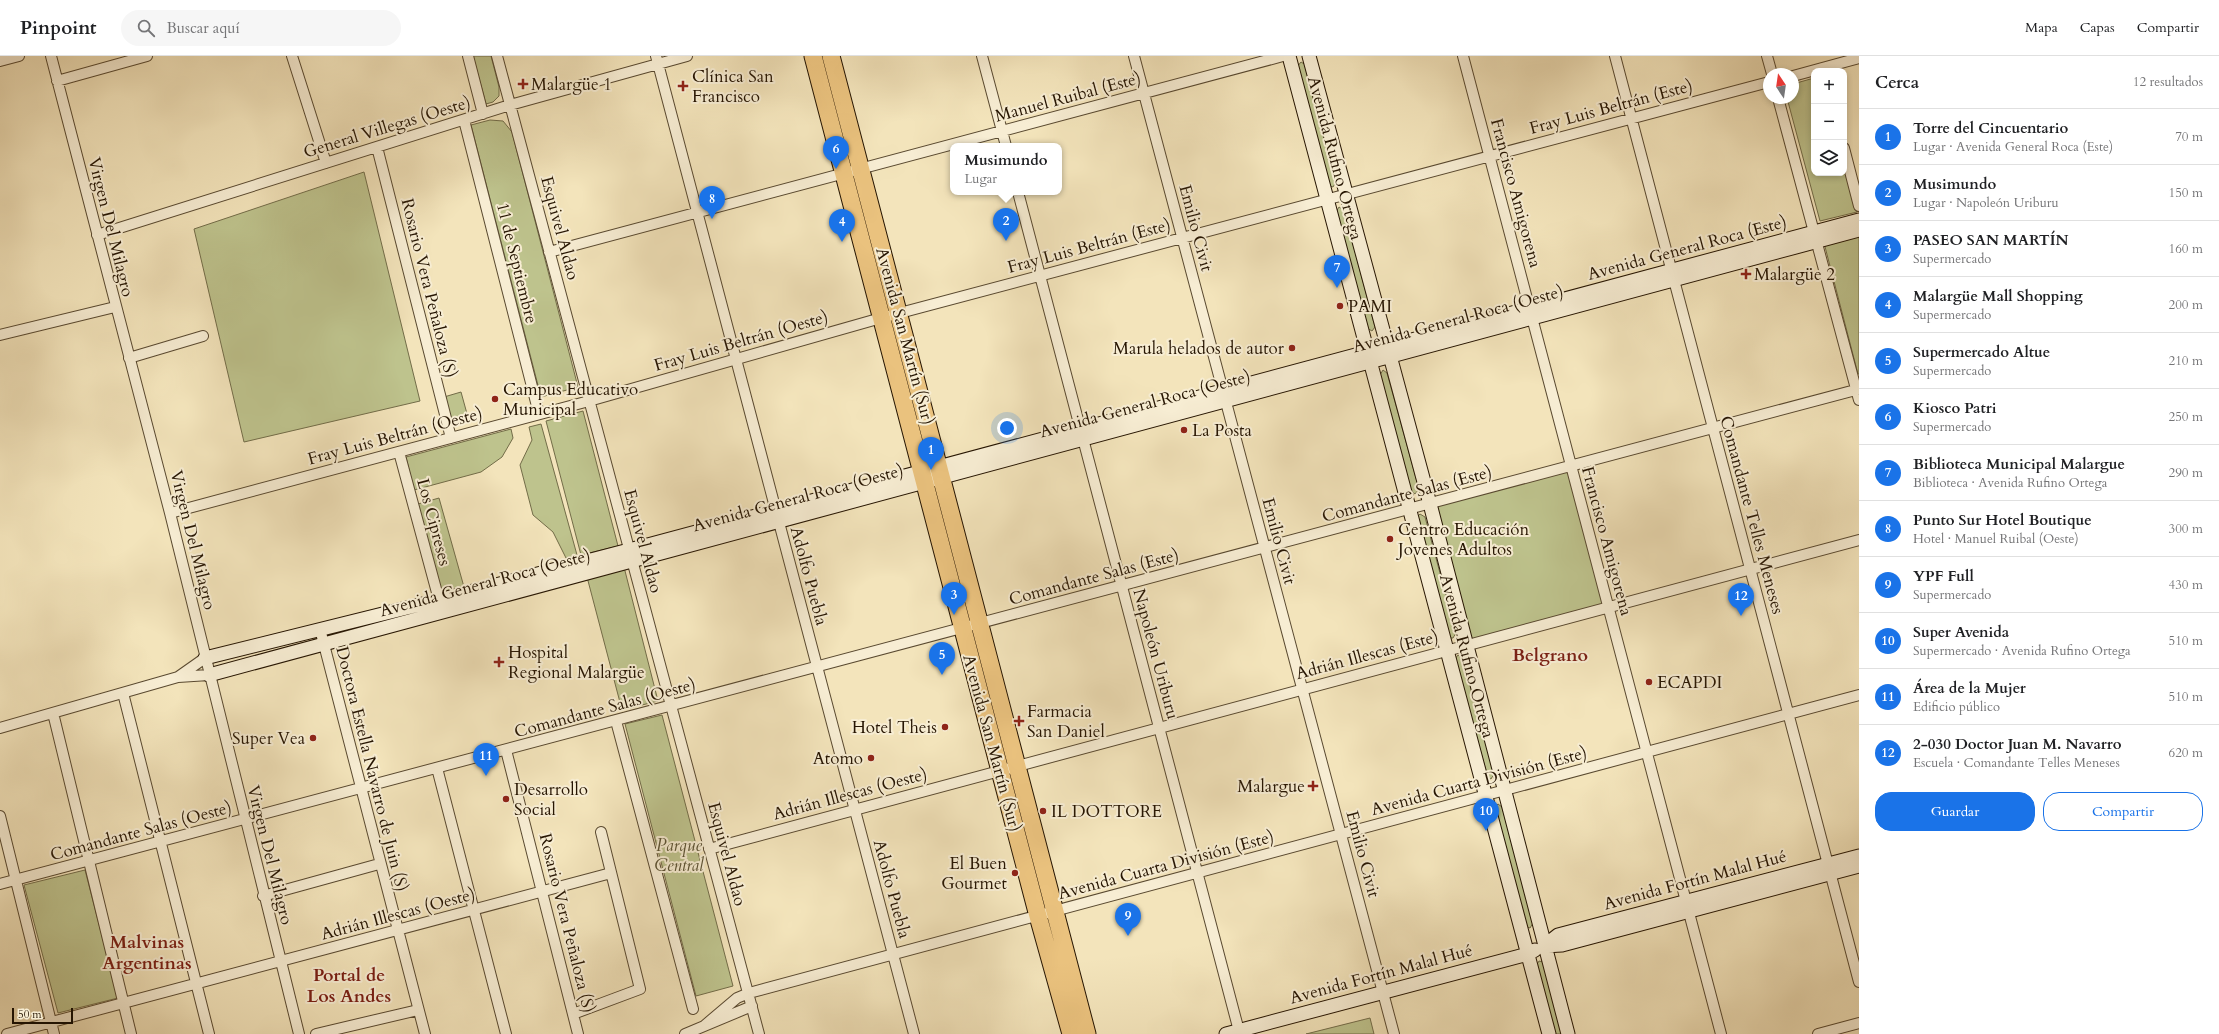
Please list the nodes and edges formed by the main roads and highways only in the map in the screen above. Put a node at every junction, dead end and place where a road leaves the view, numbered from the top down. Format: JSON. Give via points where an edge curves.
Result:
{"nodes":[{"id":1,"x":813,"y":56,"type":"edge"},
{"id":2,"x":831,"y":56,"type":"edge"},
{"id":3,"x":1289,"y":56,"type":"edge"},
{"id":4,"x":1309,"y":56,"type":"edge"},
{"id":5,"x":1859,"y":220,"type":"edge"},
{"id":6,"x":1859,"y":230,"type":"edge"},
{"id":7,"x":1816,"y":237,"type":"junction"},
{"id":8,"x":1388,"y":352,"type":"junction"},
{"id":9,"x":1369,"y":357,"type":"junction"},
{"id":10,"x":1082,"y":434,"type":"joint"},
{"id":11,"x":941,"y":473,"type":"junction"},
{"id":12,"x":923,"y":477,"type":"junction"},
{"id":13,"x":630,"y":555,"type":"junction"},
{"id":14,"x":205,"y":658,"type":"road end"},
{"id":15,"x":209,"y":675,"type":"road end"},
{"id":16,"x":1859,"y":856,"type":"edge"},
{"id":17,"x":1859,"y":866,"type":"edge"},
{"id":18,"x":1829,"y":868,"type":"junction"},
{"id":19,"x":1544,"y":946,"type":"junction"},
{"id":20,"x":1528,"y":954,"type":"junction"},
{"id":21,"x":1071,"y":1034,"type":"edge"},
{"id":22,"x":1087,"y":1034,"type":"edge"},
{"id":23,"x":1226,"y":1034,"type":"edge"},
{"id":24,"x":1549,"y":1034,"type":"edge"},
{"id":25,"x":1568,"y":1034,"type":"edge"}],
"edges":[{"from":1,"to":12,"type":"highway","name":"Avenida San Martín (Sur)"},
{"from":2,"to":11,"type":"highway","name":"Avenida San Martín (Sur)"},
{"from":3,"to":9,"type":"main road","name":"Avenida Rufino Ortega"},
{"from":4,"to":8,"type":"main road","name":"Avenida Rufino Ortega"},
{"from":5,"to":7,"type":"main road","name":"Avenida General Roca (Este)"},
{"from":6,"to":7,"type":"main road"},
{"from":7,"to":8,"type":"main road","name":"Avenida General Roca (Este)"},
{"from":8,"to":9,"type":"main road","name":"Avenida General Roca (Este)"},
{"from":8,"to":19,"type":"main road","name":"Avenida Rufino Ortega","via":[[1430,504]]},
{"from":9,"to":10,"type":"main road","name":"Avenida General Roca (Este)"},
{"from":9,"to":20,"type":"main road","name":"Avenida Rufino Ortega"},
{"from":10,"to":11,"type":"main road","name":"Avenida General Roca (Oeste)"},
{"from":11,"to":12,"type":"main road","name":"Avenida General Roca (Oeste)"},
{"from":11,"to":22,"type":"highway","name":"Avenida San Martín (Sur)"},
{"from":12,"to":13,"type":"main road","name":"Avenida General Roca (Oeste)"},
{"from":12,"to":21,"type":"highway","name":"Avenida San Martín (Sur)"},
{"from":13,"to":14,"type":"main road","name":"Avenida General Roca (Oeste)"},
{"from":13,"to":15,"type":"main road","name":"Avenida General Roca (Oeste)","via":[[324,645]]},
{"from":16,"to":18,"type":"main road","name":"Avenida Fortín Malal Hué"},
{"from":17,"to":18,"type":"main road","name":"Avenida Fortín Malal Hué"},
{"from":18,"to":19,"type":"main road","name":"Avenida Fortín Malal Hué","via":[[1687,906],[1558,935]]},
{"from":19,"to":20,"type":"main road","name":"Avenida Fortín Malal Hué"},
{"from":19,"to":25,"type":"main road","name":"Avenida Rufino Ortega"},
{"from":20,"to":23,"type":"main road","name":"Avenida Fortín Malal Hué"},
{"from":20,"to":24,"type":"main road","name":"Avenida Rufino Ortega"}]}
